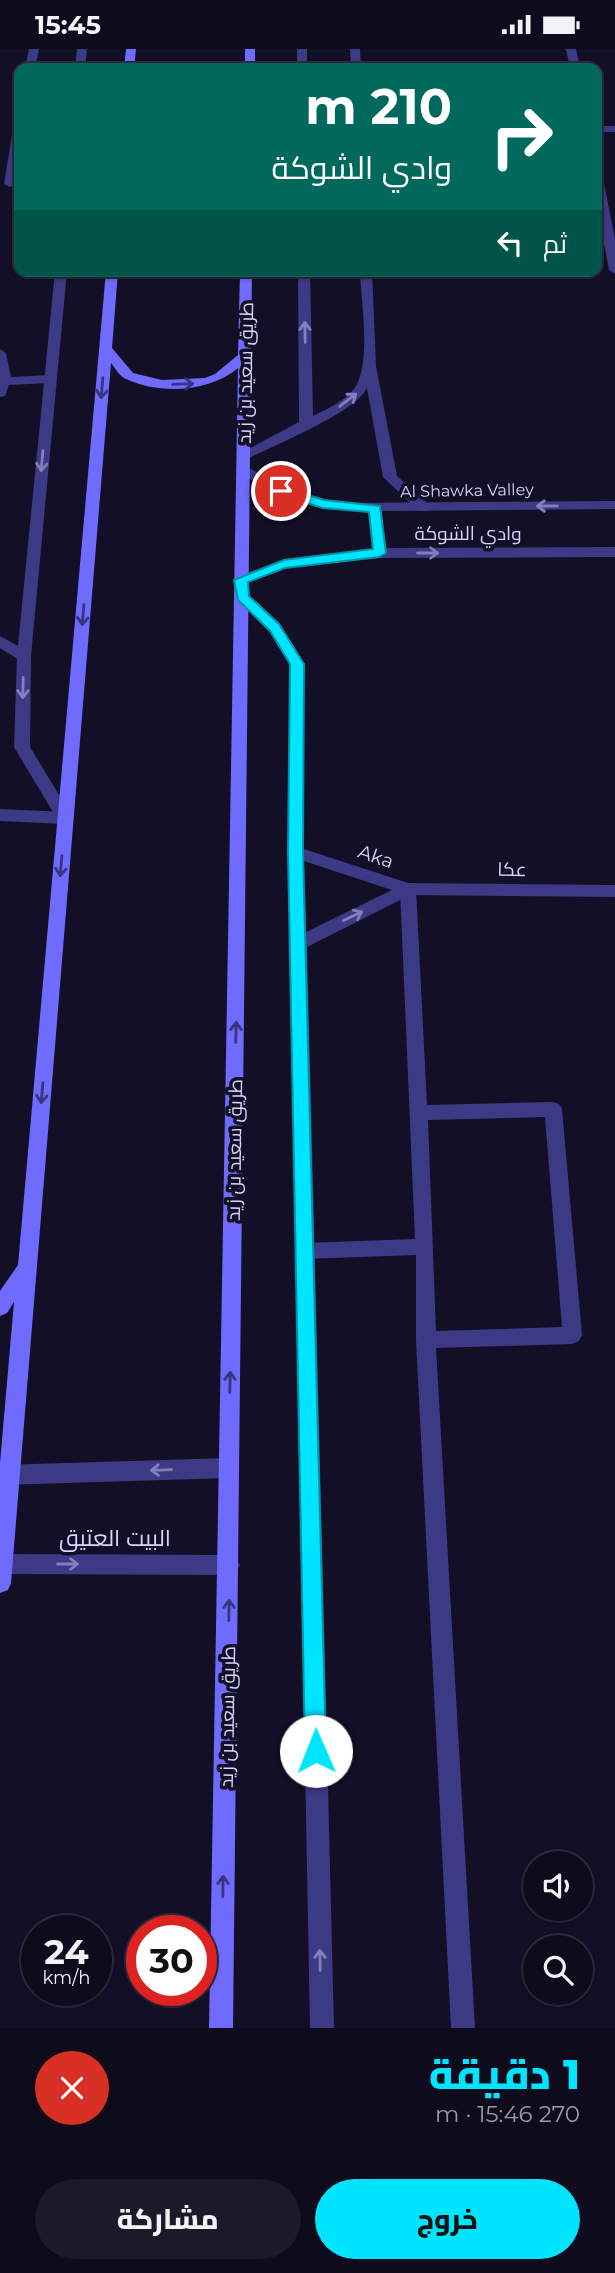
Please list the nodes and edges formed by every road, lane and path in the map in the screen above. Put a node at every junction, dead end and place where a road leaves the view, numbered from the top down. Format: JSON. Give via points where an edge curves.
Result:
{"nodes":[{"id":1,"x":14,"y":160,"type":"edge"},
{"id":2,"x":10,"y":184,"type":"edge"},
{"id":3,"x":602,"y":203,"type":"edge"},
{"id":4,"x":615,"y":269,"type":"edge"},
{"id":5,"x":60,"y":277,"type":"edge"},
{"id":6,"x":111,"y":277,"type":"edge"},
{"id":7,"x":246,"y":277,"type":"edge"},
{"id":8,"x":304,"y":277,"type":"edge"},
{"id":9,"x":366,"y":277,"type":"edge"},
{"id":10,"x":105,"y":348,"type":"junction"},
{"id":11,"x":0,"y":353,"type":"edge"},
{"id":12,"x":245,"y":356,"type":"junction"},
{"id":13,"x":370,"y":365,"type":"junction"},
{"id":14,"x":50,"y":380,"type":"junction"},
{"id":15,"x":3,"y":387,"type":"edge"},
{"id":16,"x":306,"y":424,"type":"junction"},
{"id":17,"x":244,"y":463,"type":"junction"},
{"id":18,"x":615,"y":505,"type":"edge"},
{"id":19,"x":375,"y":508,"type":"junction"},
{"id":20,"x":424,"y":508,"type":"junction"},
{"id":21,"x":615,"y":552,"type":"edge"},
{"id":22,"x":379,"y":553,"type":"junction"},
{"id":23,"x":242,"y":588,"type":"junction"},
{"id":24,"x":0,"y":641,"type":"edge"},
{"id":25,"x":24,"y":656,"type":"junction"},
{"id":26,"x":0,"y":815,"type":"edge"},
{"id":27,"x":65,"y":818,"type":"junction"},
{"id":28,"x":296,"y":852,"type":"junction"},
{"id":29,"x":408,"y":889,"type":"junction"},
{"id":30,"x":615,"y":891,"type":"edge"},
{"id":31,"x":299,"y":943,"type":"junction"},
{"id":32,"x":419,"y":1113,"type":"junction"},
{"id":33,"x":425,"y":1247,"type":"junction"},
{"id":34,"x":304,"y":1251,"type":"junction"},
{"id":35,"x":27,"y":1267,"type":"junction"},
{"id":36,"x":0,"y":1307,"type":"edge"},
{"id":37,"x":426,"y":1339,"type":"junction"},
{"id":38,"x":229,"y":1468,"type":"junction"},
{"id":39,"x":4,"y":1475,"type":"edge"},
{"id":40,"x":229,"y":1565,"type":"junction"},
{"id":41,"x":1,"y":1570,"type":"edge"},
{"id":42,"x":221,"y":2028,"type":"edge"},
{"id":43,"x":322,"y":2028,"type":"edge"},
{"id":44,"x":463,"y":2028,"type":"edge"}],
"edges":[{"from":1,"to":2,"type":"street"},
{"from":3,"to":4,"type":"street"},
{"from":5,"to":14,"type":"street"},
{"from":6,"to":10,"type":"main road"},
{"from":7,"to":12,"type":"main road","name":"طريق سعيد بن زيد"},
{"from":16,"to":8,"type":"street","one_way":true},
{"from":9,"to":13,"type":"street"},
{"from":10,"to":12,"type":"main road","one_way":true,"via":[[128,376],[162,384],[207,382]]},
{"from":10,"to":27,"type":"main road","one_way":true},
{"from":11,"to":15,"type":"street","via":[[5,365]]},
{"from":12,"to":17,"type":"main road","name":"طريق سعيد بن زيد"},
{"from":16,"to":13,"type":"street","one_way":true,"via":[[359,391]]},
{"from":13,"to":20,"type":"street","via":[[390,477]]},
{"from":14,"to":15,"type":"street"},
{"from":14,"to":25,"type":"street","one_way":true},
{"from":16,"to":17,"type":"street"},
{"from":17,"to":19,"type":"street","name":"Al Shawka Valley","via":[[281,491],[307,501]]},
{"from":17,"to":23,"type":"main road","name":"طريق سعيد بن زيد"},
{"from":18,"to":20,"type":"street","name":"Al Shawka Valley","one_way":true},
{"from":19,"to":20,"type":"street","name":"Al Shawka Valley"},
{"from":19,"to":22,"type":"street"},
{"from":22,"to":21,"type":"street","name":"وادي الشوكة","one_way":true},
{"from":22,"to":23,"type":"street","name":"وادي الشوكة","via":[[284,564]]},
{"from":23,"to":28,"type":"street","via":[[297,664]]},
{"from":38,"to":23,"type":"main road","name":"طريق سعيد بن زيد","one_way":true},
{"from":24,"to":25,"type":"street"},
{"from":25,"to":27,"type":"street","one_way":true,"via":[[22,747]]},
{"from":26,"to":27,"type":"street"},
{"from":27,"to":35,"type":"main road","one_way":true},
{"from":28,"to":29,"type":"street","name":"Aka"},
{"from":28,"to":31,"type":"street"},
{"from":29,"to":30,"type":"street","name":"عكا"},
{"from":31,"to":29,"type":"street","name":"Aka","one_way":true},
{"from":29,"to":32,"type":"street"},
{"from":31,"to":34,"type":"street"},
{"from":32,"to":33,"type":"street"},
{"from":32,"to":37,"type":"street","via":[[553,1109],[572,1335]]},
{"from":33,"to":34,"type":"street"},
{"from":33,"to":37,"type":"street"},
{"from":43,"to":34,"type":"street","one_way":true},
{"from":35,"to":36,"type":"main road"},
{"from":35,"to":39,"type":"main road"},
{"from":37,"to":44,"type":"street"},
{"from":38,"to":39,"type":"street","one_way":true},
{"from":38,"to":40,"type":"main road","name":"طريق سعيد بن زيد"},
{"from":39,"to":41,"type":"main road"},
{"from":41,"to":40,"type":"street","name":"البيت العتيق","one_way":true},
{"from":42,"to":40,"type":"main road","name":"طريق سعيد بن زيد","one_way":true}]}
